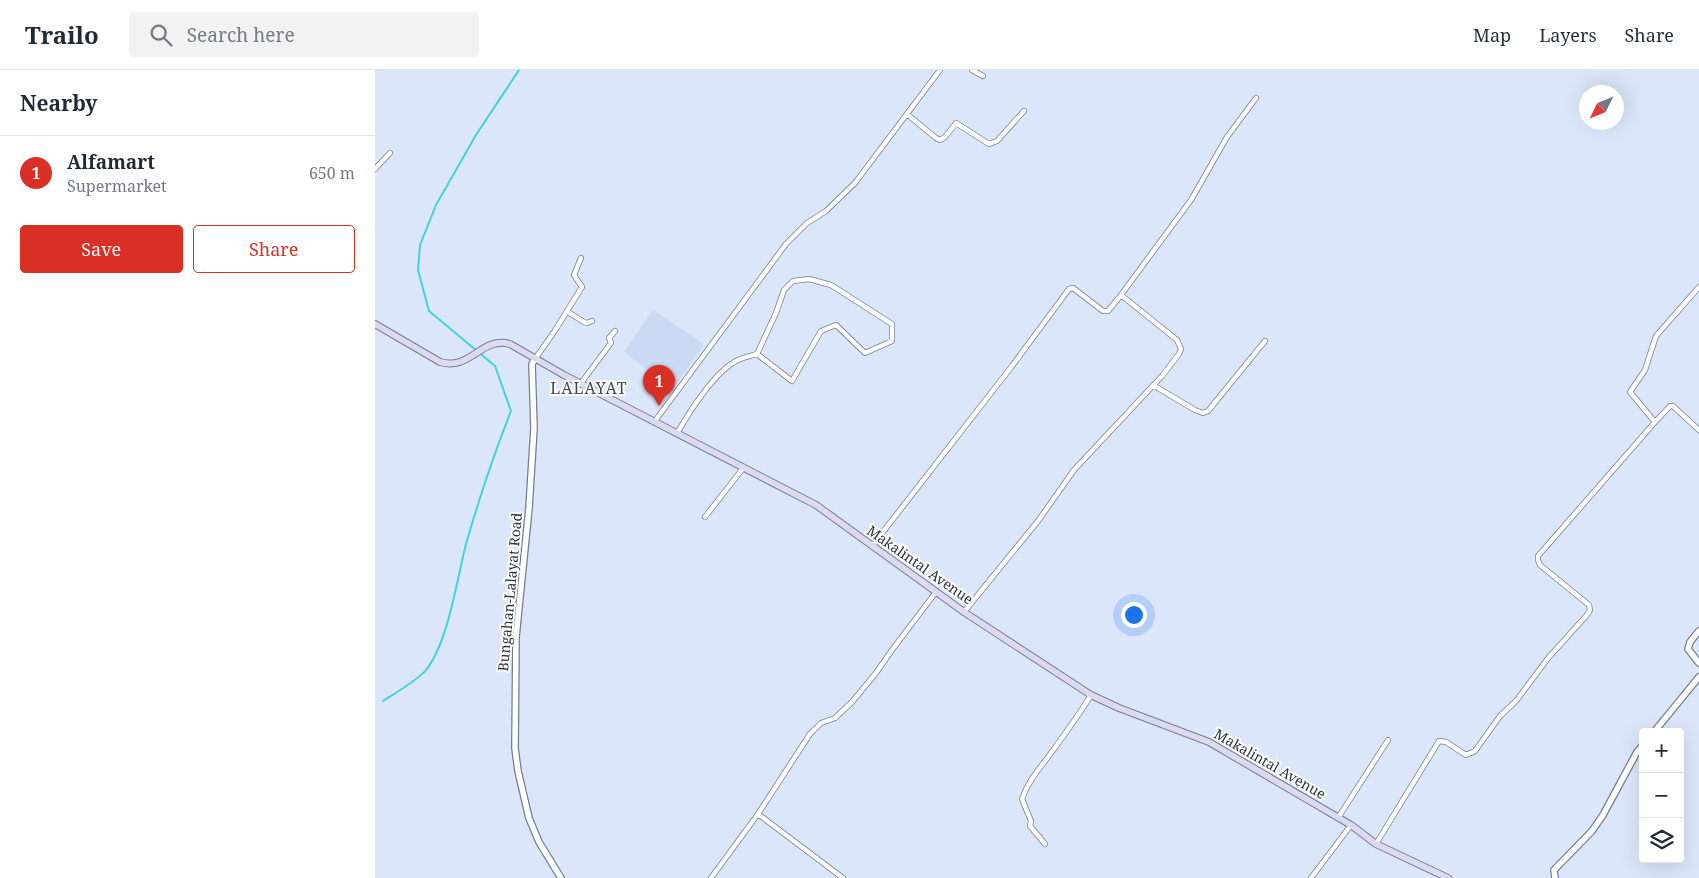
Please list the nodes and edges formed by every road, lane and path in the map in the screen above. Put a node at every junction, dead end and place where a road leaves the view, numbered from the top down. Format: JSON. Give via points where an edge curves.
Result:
{"nodes":[{"id":1,"x":940,"y":70,"type":"edge"},
{"id":2,"x":972,"y":70,"type":"edge"},
{"id":3,"x":983,"y":76,"type":"dead end"},
{"id":4,"x":1256,"y":98,"type":"dead end"},
{"id":5,"x":1024,"y":111,"type":"dead end"},
{"id":6,"x":908,"y":114,"type":"junction"},
{"id":7,"x":390,"y":153,"type":"dead end"},
{"id":8,"x":375,"y":169,"type":"edge"},
{"id":9,"x":581,"y":258,"type":"dead end"},
{"id":10,"x":1699,"y":287,"type":"edge"},
{"id":11,"x":1121,"y":295,"type":"junction"},
{"id":12,"x":568,"y":312,"type":"junction"},
{"id":13,"x":592,"y":321,"type":"dead end"},
{"id":14,"x":375,"y":324,"type":"edge"},
{"id":15,"x":615,"y":331,"type":"dead end"},
{"id":16,"x":1265,"y":340,"type":"dead end"},
{"id":17,"x":757,"y":354,"type":"junction"},
{"id":18,"x":535,"y":359,"type":"junction"},
{"id":19,"x":581,"y":384,"type":"junction"},
{"id":20,"x":1153,"y":385,"type":"junction"},
{"id":21,"x":655,"y":421,"type":"junction"},
{"id":22,"x":1655,"y":422,"type":"junction"},
{"id":23,"x":1699,"y":430,"type":"edge"},
{"id":24,"x":678,"y":432,"type":"junction"},
{"id":25,"x":744,"y":467,"type":"junction"},
{"id":26,"x":705,"y":517,"type":"dead end"},
{"id":27,"x":871,"y":546,"type":"junction"},
{"id":28,"x":936,"y":592,"type":"junction"},
{"id":29,"x":964,"y":612,"type":"junction"},
{"id":30,"x":1699,"y":631,"type":"edge"},
{"id":31,"x":1699,"y":663,"type":"edge"},
{"id":32,"x":1699,"y":677,"type":"edge"},
{"id":33,"x":1091,"y":695,"type":"junction"},
{"id":34,"x":1657,"y":728,"type":"edge"},
{"id":35,"x":1388,"y":740,"type":"dead end"},
{"id":36,"x":1639,"y":750,"type":"edge"},
{"id":37,"x":758,"y":814,"type":"junction"},
{"id":38,"x":1338,"y":818,"type":"junction"},
{"id":39,"x":1351,"y":825,"type":"junction"},
{"id":40,"x":1045,"y":844,"type":"dead end"},
{"id":41,"x":1376,"y":844,"type":"junction"},
{"id":42,"x":559,"y":875,"type":"edge"},
{"id":43,"x":551,"y":878,"type":"edge"},
{"id":44,"x":711,"y":878,"type":"edge"},
{"id":45,"x":843,"y":878,"type":"edge"},
{"id":46,"x":1311,"y":878,"type":"edge"},
{"id":47,"x":1448,"y":878,"type":"edge"},
{"id":48,"x":1555,"y":878,"type":"edge"}],
"edges":[{"from":1,"to":6,"type":"street"},
{"from":2,"to":3,"type":"street"},
{"from":4,"to":11,"type":"street","via":[[1227,138],[1191,200]]},
{"from":5,"to":6,"type":"street","via":[[997,141],[989,144],[956,123],[940,140]]},
{"from":6,"to":21,"type":"street","via":[[855,183],[785,244]]},
{"from":7,"to":8,"type":"street"},
{"from":9,"to":12,"type":"street","via":[[574,275],[582,287]]},
{"from":10,"to":22,"type":"street","via":[[1656,336],[1645,370],[1630,392]]},
{"from":11,"to":20,"type":"street","via":[[1180,343],[1179,354]]},
{"from":11,"to":27,"type":"street","via":[[1108,311],[1103,311],[1073,288],[1069,289]]},
{"from":12,"to":13,"type":"street","via":[[584,322]]},
{"from":12,"to":18,"type":"street"},
{"from":14,"to":18,"type":"main road","name":"Makalintal Avenue","via":[[448,365],[458,364],[489,345],[503,342]]},
{"from":15,"to":19,"type":"street","via":[[609,338],[611,343]]},
{"from":16,"to":20,"type":"street","via":[[1208,411],[1195,410]]},
{"from":17,"to":17,"type":"street","via":[[784,290],[793,281],[809,279],[831,285],[892,324],[891,341],[865,353],[836,325],[821,331],[792,381]]},
{"from":17,"to":24,"type":"street","via":[[737,360],[721,373],[691,409]]},
{"from":18,"to":19,"type":"main road","name":"Makalintal Avenue"},
{"from":18,"to":42,"type":"street","name":"Bungahan-Lalayat Road","via":[[532,364],[534,428],[530,490],[516,637],[515,748],[529,818]]},
{"from":19,"to":21,"type":"main road","name":"Makalintal Avenue"},
{"from":20,"to":29,"type":"street","via":[[1074,470],[1038,521]]},
{"from":21,"to":24,"type":"main road","name":"Makalintal Avenue"},
{"from":22,"to":23,"type":"street","via":[[1673,406]]},
{"from":22,"to":41,"type":"street","via":[[1538,556],[1539,565],[1589,605],[1587,615],[1500,716],[1475,751],[1466,755],[1439,741]]},
{"from":24,"to":25,"type":"main road","name":"Makalintal Avenue"},
{"from":25,"to":26,"type":"street"},
{"from":25,"to":27,"type":"main road","name":"Makalintal Avenue","via":[[815,505]]},
{"from":27,"to":28,"type":"main road","name":"Makalintal Avenue"},
{"from":28,"to":29,"type":"main road","name":"Makalintal Avenue"},
{"from":28,"to":37,"type":"street","via":[[852,702],[810,734]]},
{"from":29,"to":33,"type":"main road","name":"Makalintal Avenue"},
{"from":30,"to":31,"type":"street","via":[[1688,650]]},
{"from":32,"to":34,"type":"street"},
{"from":33,"to":38,"type":"main road","name":"Makalintal Avenue","via":[[1209,742]]},
{"from":33,"to":40,"type":"street","via":[[1036,772],[1022,799],[1031,820],[1030,826]]},
{"from":35,"to":38,"type":"street"},
{"from":36,"to":48,"type":"street","via":[[1603,815],[1554,870]]},
{"from":37,"to":44,"type":"street"},
{"from":37,"to":45,"type":"street"},
{"from":38,"to":39,"type":"main road","name":"Makalintal Avenue"},
{"from":39,"to":41,"type":"main road","name":"Makalintal Avenue"},
{"from":39,"to":46,"type":"street"},
{"from":41,"to":47,"type":"main road","name":"Makalintal Avenue"},
{"from":42,"to":43,"type":"street"}]}
